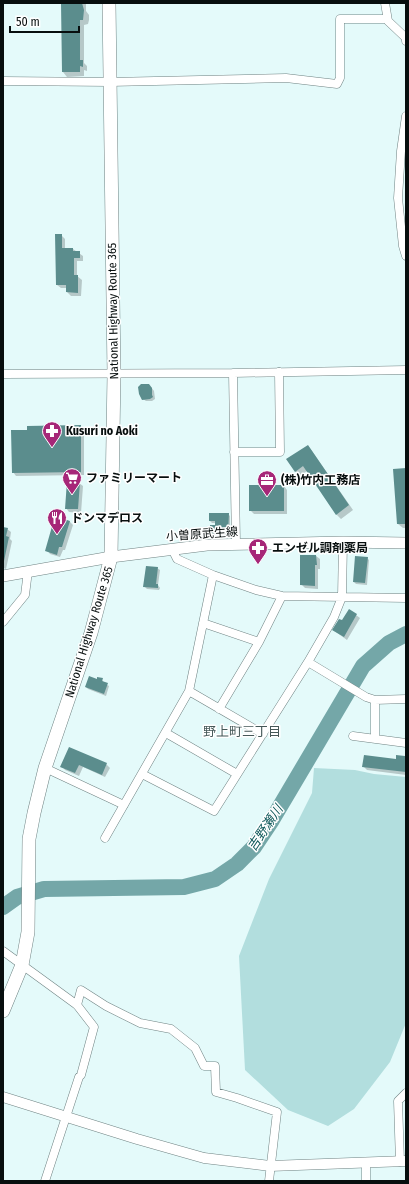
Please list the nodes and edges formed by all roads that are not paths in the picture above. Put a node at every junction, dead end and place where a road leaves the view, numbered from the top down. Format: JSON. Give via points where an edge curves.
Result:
{"nodes":[{"id":1,"x":109,"y":3,"type":"edge"},
{"id":2,"x":385,"y":3,"type":"edge"},
{"id":3,"x":387,"y":19,"type":"junction"},
{"id":4,"x":406,"y":41,"type":"edge"},
{"id":5,"x":3,"y":81,"type":"edge"},
{"id":6,"x":110,"y":82,"type":"junction"},
{"id":7,"x":406,"y":116,"type":"edge"},
{"id":8,"x":406,"y":256,"type":"edge"},
{"id":9,"x":406,"y":370,"type":"edge"},
{"id":10,"x":278,"y":372,"type":"junction"},
{"id":11,"x":233,"y":373,"type":"junction"},
{"id":12,"x":3,"y":374,"type":"edge"},
{"id":13,"x":114,"y":374,"type":"junction"},
{"id":14,"x":234,"y":452,"type":"junction"},
{"id":15,"x":343,"y":542,"type":"junction"},
{"id":16,"x":406,"y":543,"type":"edge"},
{"id":17,"x":236,"y":544,"type":"junction"},
{"id":18,"x":172,"y":549,"type":"junction"},
{"id":19,"x":111,"y":557,"type":"junction"},
{"id":20,"x":28,"y":571,"type":"junction"},
{"id":21,"x":213,"y":575,"type":"junction"},
{"id":22,"x":3,"y":576,"type":"edge"},
{"id":23,"x":282,"y":596,"type":"junction"},
{"id":24,"x":342,"y":597,"type":"junction"},
{"id":25,"x":406,"y":598,"type":"edge"},
{"id":26,"x":3,"y":622,"type":"edge"},
{"id":27,"x":203,"y":622,"type":"junction"},
{"id":28,"x":259,"y":642,"type":"junction"},
{"id":29,"x":308,"y":662,"type":"junction"},
{"id":30,"x":189,"y":692,"type":"junction"},
{"id":31,"x":406,"y":699,"type":"edge"},
{"id":32,"x":375,"y":700,"type":"junction"},
{"id":33,"x":219,"y":709,"type":"junction"},
{"id":34,"x":166,"y":733,"type":"junction"},
{"id":35,"x":263,"y":734,"type":"junction"},
{"id":36,"x":353,"y":736,"type":"dead end"},
{"id":37,"x":375,"y":739,"type":"junction"},
{"id":38,"x":406,"y":742,"type":"edge"},
{"id":39,"x":45,"y":768,"type":"junction"},
{"id":40,"x":142,"y":774,"type":"junction"},
{"id":41,"x":237,"y":774,"type":"junction"},
{"id":42,"x":124,"y":805,"type":"junction"},
{"id":43,"x":105,"y":838,"type":"dead end"},
{"id":44,"x":3,"y":952,"type":"edge"},
{"id":45,"x":22,"y":965,"type":"junction"},
{"id":46,"x":77,"y":1005,"type":"junction"},
{"id":47,"x":3,"y":1011,"type":"edge"},
{"id":48,"x":406,"y":1093,"type":"edge"},
{"id":49,"x":3,"y":1096,"type":"edge"},
{"id":50,"x":66,"y":1117,"type":"junction"},
{"id":51,"x":403,"y":1162,"type":"edge"},
{"id":52,"x":366,"y":1163,"type":"junction"},
{"id":53,"x":270,"y":1166,"type":"junction"},
{"id":54,"x":45,"y":1181,"type":"edge"},
{"id":55,"x":270,"y":1181,"type":"edge"},
{"id":56,"x":366,"y":1181,"type":"edge"}],
"edges":[{"from":1,"to":6,"type":"highway","name":"National Highway Route 365"},
{"from":2,"to":3,"type":"street"},
{"from":3,"to":4,"type":"street"},
{"from":3,"to":6,"type":"street","via":[[340,19],[340,78],[337,84],[286,78]]},
{"from":5,"to":6,"type":"street"},
{"from":6,"to":13,"type":"highway","name":"National Highway Route 365"},
{"from":7,"to":8,"type":"street","via":[[398,198]]},
{"from":9,"to":10,"type":"street"},
{"from":10,"to":11,"type":"street"},
{"from":10,"to":14,"type":"street","via":[[280,452]]},
{"from":11,"to":13,"type":"street"},
{"from":11,"to":14,"type":"street"},
{"from":12,"to":13,"type":"street"},
{"from":13,"to":19,"type":"highway","name":"National Highway Route 365"},
{"from":14,"to":17,"type":"street"},
{"from":15,"to":16,"type":"main road","name":"小曽原武生線"},
{"from":15,"to":17,"type":"main road","name":"小曽原武生線"},
{"from":15,"to":24,"type":"street"},
{"from":17,"to":18,"type":"main road","name":"小曽原武生線"},
{"from":18,"to":19,"type":"main road","name":"小曽原武生線"},
{"from":18,"to":21,"type":"street","via":[[177,559]]},
{"from":19,"to":20,"type":"main road","name":"小曽原武生線"},
{"from":19,"to":39,"type":"highway","name":"National Highway Route 365","via":[[91,634]]},
{"from":20,"to":22,"type":"main road","name":"小曽原武生線"},
{"from":20,"to":26,"type":"street","via":[[25,595]]},
{"from":21,"to":23,"type":"street"},
{"from":21,"to":27,"type":"street"},
{"from":23,"to":24,"type":"street"},
{"from":23,"to":28,"type":"street"},
{"from":24,"to":25,"type":"street"},
{"from":24,"to":29,"type":"street","via":[[334,617]]},
{"from":27,"to":28,"type":"street"},
{"from":27,"to":30,"type":"street"},
{"from":28,"to":33,"type":"street"},
{"from":29,"to":32,"type":"street"},
{"from":29,"to":35,"type":"street"},
{"from":30,"to":33,"type":"street"},
{"from":30,"to":34,"type":"street"},
{"from":31,"to":32,"type":"street"},
{"from":32,"to":37,"type":"street"},
{"from":33,"to":35,"type":"street"},
{"from":34,"to":40,"type":"street"},
{"from":34,"to":41,"type":"street"},
{"from":35,"to":41,"type":"street"},
{"from":36,"to":37,"type":"street"},
{"from":37,"to":38,"type":"street"},
{"from":39,"to":42,"type":"street"},
{"from":39,"to":45,"type":"highway","name":"National Highway Route 365","via":[[29,839],[28,932]]},
{"from":40,"to":41,"type":"street","via":[[214,811]]},
{"from":40,"to":42,"type":"street"},
{"from":42,"to":43,"type":"street"},
{"from":44,"to":45,"type":"street"},
{"from":45,"to":46,"type":"street"},
{"from":45,"to":47,"type":"highway","name":"National Highway Route 365"},
{"from":46,"to":50,"type":"street","via":[[94,1027]]},
{"from":46,"to":53,"type":"street","via":[[81,990],[140,1023],[170,1029],[195,1048],[204,1066],[215,1066],[216,1092],[277,1112]]},
{"from":48,"to":51,"type":"street","via":[[398,1101]]},
{"from":49,"to":50,"type":"street"},
{"from":50,"to":53,"type":"street","via":[[204,1158]]},
{"from":50,"to":54,"type":"street"},
{"from":51,"to":52,"type":"street"},
{"from":52,"to":53,"type":"street"},
{"from":52,"to":56,"type":"street"},
{"from":53,"to":55,"type":"street"}]}
